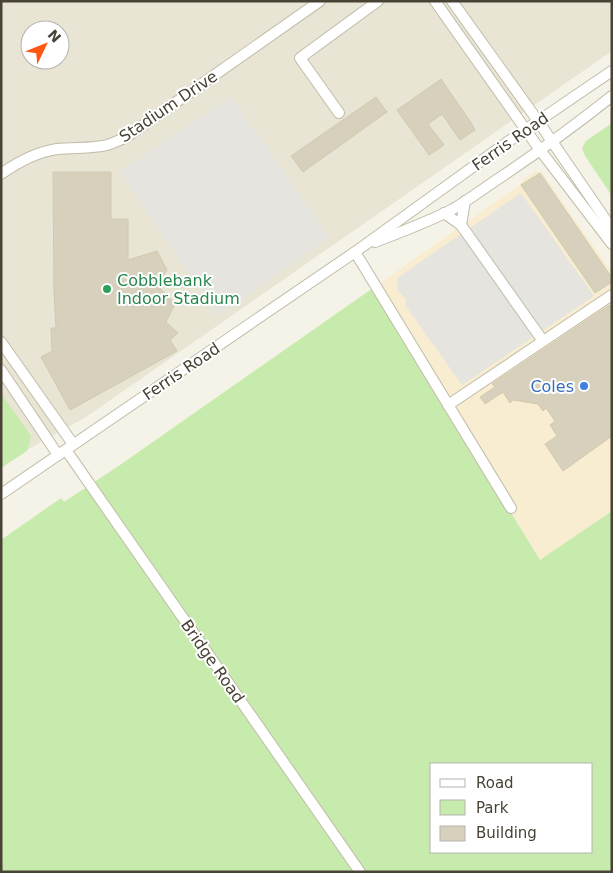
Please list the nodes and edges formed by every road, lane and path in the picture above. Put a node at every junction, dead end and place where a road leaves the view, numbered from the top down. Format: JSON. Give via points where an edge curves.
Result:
{"nodes":[{"id":1,"x":320,"y":1,"type":"edge"},
{"id":2,"x":378,"y":1,"type":"edge"},
{"id":3,"x":435,"y":1,"type":"edge"},
{"id":4,"x":452,"y":1,"type":"edge"},
{"id":5,"x":612,"y":71,"type":"edge"},
{"id":6,"x":612,"y":96,"type":"edge"},
{"id":7,"x":338,"y":114,"type":"dead end"},
{"id":8,"x":538,"y":122,"type":"junction"},
{"id":9,"x":526,"y":130,"type":"junction"},
{"id":10,"x":552,"y":142,"type":"junction"},
{"id":11,"x":540,"y":150,"type":"junction"},
{"id":12,"x":1,"y":174,"type":"edge"},
{"id":13,"x":465,"y":201,"type":"junction"},
{"id":14,"x":444,"y":213,"type":"junction"},
{"id":15,"x":461,"y":225,"type":"junction"},
{"id":16,"x":612,"y":229,"type":"edge"},
{"id":17,"x":612,"y":244,"type":"edge"},
{"id":18,"x":358,"y":250,"type":"junction"},
{"id":19,"x":612,"y":295,"type":"edge"},
{"id":20,"x":543,"y":341,"type":"junction"},
{"id":21,"x":1,"y":342,"type":"edge"},
{"id":22,"x":1,"y":370,"type":"edge"},
{"id":23,"x":448,"y":405,"type":"junction"},
{"id":24,"x":66,"y":450,"type":"junction"},
{"id":25,"x":1,"y":494,"type":"edge"},
{"id":26,"x":511,"y":508,"type":"dead end"},
{"id":27,"x":360,"y":872,"type":"edge"}],
"edges":[{"from":1,"to":12,"type":"street","name":"Stadium Drive","via":[[125,138],[106,146],[44,152]]},
{"from":2,"to":7,"type":"street","via":[[300,58]]},
{"from":3,"to":9,"type":"street"},
{"from":4,"to":8,"type":"street"},
{"from":5,"to":8,"type":"street","name":"Ferris Road"},
{"from":6,"to":10,"type":"street","name":"Ferris Road"},
{"from":8,"to":9,"type":"street","name":"Ferris Road"},
{"from":8,"to":10,"type":"street"},
{"from":9,"to":11,"type":"street"},
{"from":9,"to":18,"type":"street","name":"Ferris Road"},
{"from":10,"to":11,"type":"street","name":"Ferris Road"},
{"from":10,"to":16,"type":"street"},
{"from":11,"to":13,"type":"street","name":"Ferris Road"},
{"from":11,"to":17,"type":"street"},
{"from":13,"to":14,"type":"street","name":"Ferris Road"},
{"from":13,"to":15,"type":"street"},
{"from":14,"to":15,"type":"street"},
{"from":14,"to":18,"type":"street","name":"Ferris Road"},
{"from":15,"to":20,"type":"street"},
{"from":18,"to":23,"type":"street"},
{"from":18,"to":24,"type":"street","name":"Ferris Road"},
{"from":19,"to":20,"type":"street"},
{"from":20,"to":23,"type":"street"},
{"from":21,"to":24,"type":"street","name":"Bridge Road"},
{"from":22,"to":24,"type":"street","name":"Bridge Road"},
{"from":23,"to":26,"type":"street"},
{"from":24,"to":25,"type":"street","name":"Ferris Road"},
{"from":24,"to":27,"type":"street","name":"Bridge Road"}]}
